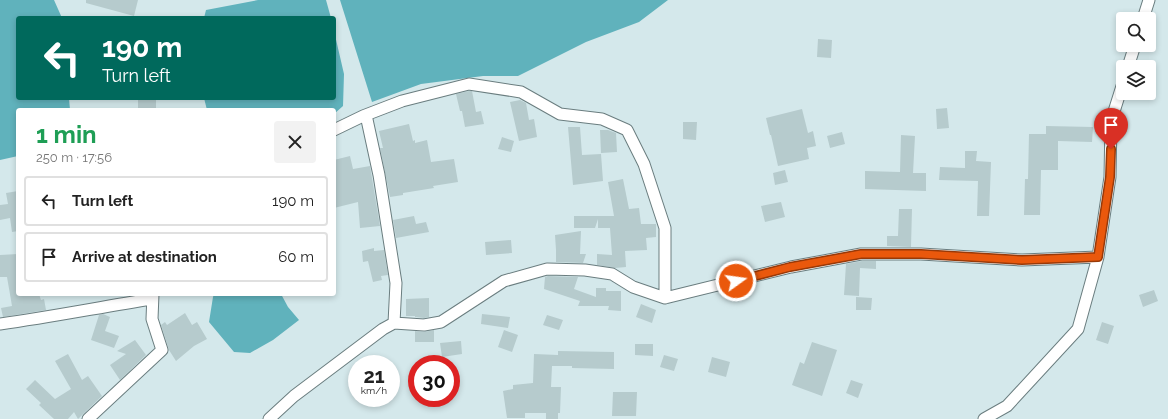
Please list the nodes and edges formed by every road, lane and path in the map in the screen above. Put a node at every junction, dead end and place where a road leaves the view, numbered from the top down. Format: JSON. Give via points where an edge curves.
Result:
{"nodes":[{"id":1,"x":1149,"y":0,"type":"edge"},
{"id":2,"x":1145,"y":12,"type":"edge"},
{"id":3,"x":1118,"y":100,"type":"edge"},
{"id":4,"x":366,"y":115,"type":"junction"},
{"id":5,"x":336,"y":129,"type":"edge"},
{"id":6,"x":1098,"y":257,"type":"junction"},
{"id":7,"x":153,"y":297,"type":"edge"},
{"id":8,"x":665,"y":298,"type":"junction"},
{"id":9,"x":394,"y":323,"type":"junction"},
{"id":10,"x":0,"y":324,"type":"edge"},
{"id":11,"x":88,"y":419,"type":"edge"},
{"id":12,"x":268,"y":419,"type":"edge"},
{"id":13,"x":984,"y":419,"type":"edge"}],
"edges":[{"from":1,"to":2,"type":"street"},
{"from":3,"to":6,"type":"street","via":[[1111,121],[1110,177]]},
{"from":4,"to":5,"type":"street"},
{"from":4,"to":8,"type":"street","via":[[402,101],[469,84],[521,92],[560,114],[602,119],[627,130],[644,164],[665,228]]},
{"from":4,"to":9,"type":"street","via":[[379,175],[396,283]]},
{"from":6,"to":8,"type":"street","via":[[1022,260],[921,254],[861,254],[790,267]]},
{"from":6,"to":13,"type":"street","via":[[1078,330],[1007,406]]},
{"from":7,"to":10,"type":"street"},
{"from":7,"to":11,"type":"street","via":[[152,319],[162,350]]},
{"from":8,"to":9,"type":"street","via":[[633,287],[612,274],[547,269],[504,281],[441,322],[424,325]]},
{"from":9,"to":12,"type":"street","via":[[294,396]]}]}
